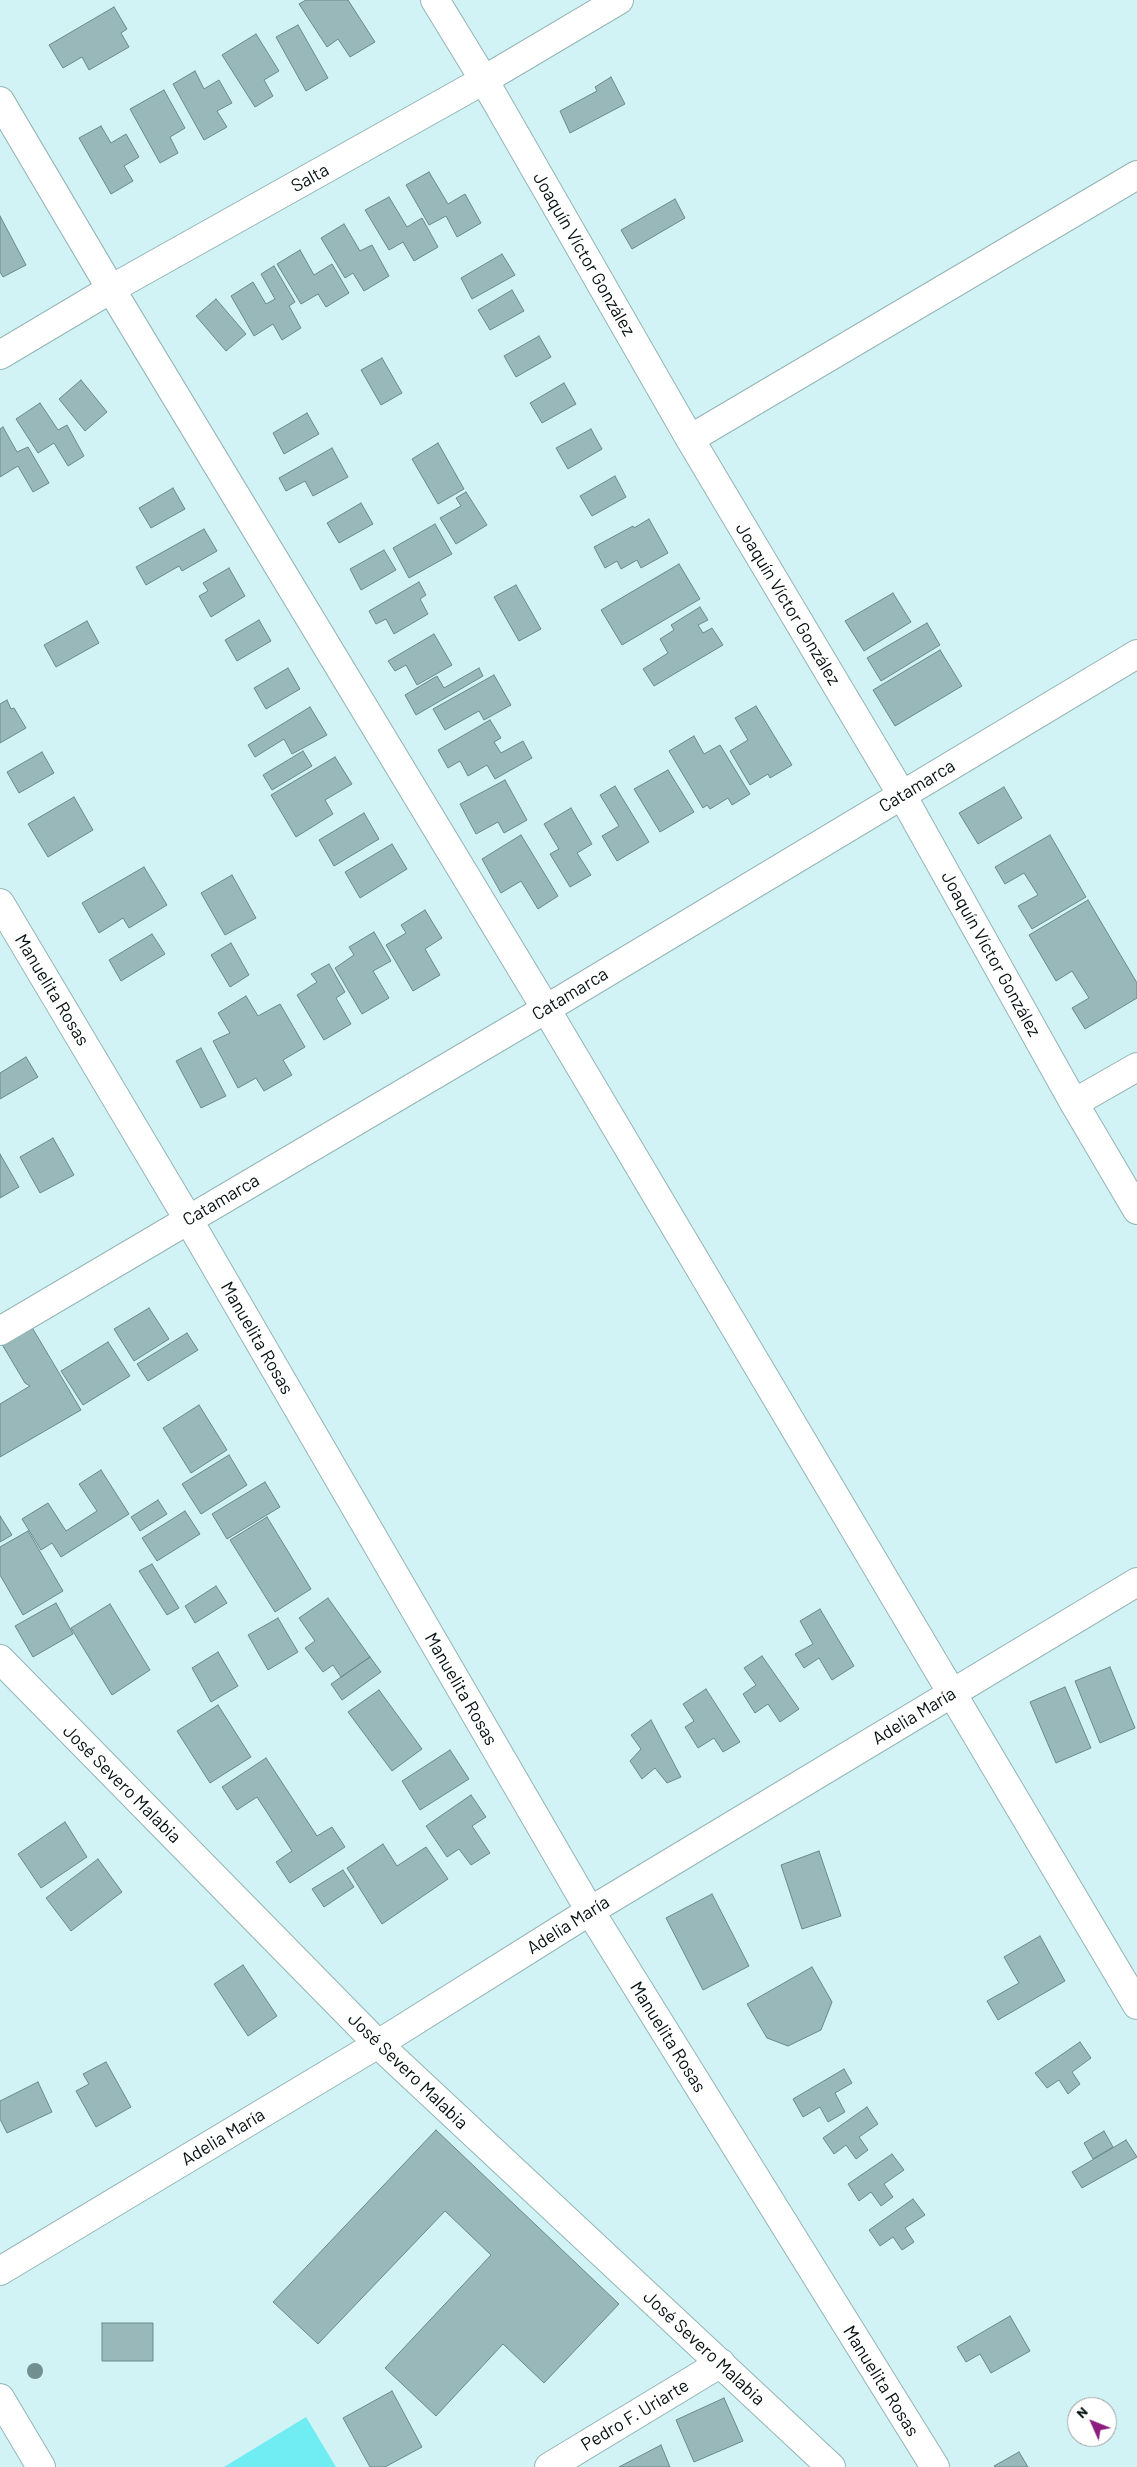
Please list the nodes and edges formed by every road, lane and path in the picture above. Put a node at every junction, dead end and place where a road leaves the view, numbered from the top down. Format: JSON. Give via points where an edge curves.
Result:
{"nodes":[{"id":1,"x":435,"y":0,"type":"edge"},
{"id":2,"x":619,"y":0,"type":"edge"},
{"id":3,"x":484,"y":80,"type":"junction"},
{"id":4,"x":0,"y":101,"type":"edge"},
{"id":5,"x":1137,"y":175,"type":"edge"},
{"id":6,"x":110,"y":289,"type":"junction"},
{"id":7,"x":0,"y":355,"type":"edge"},
{"id":8,"x":690,"y":439,"type":"junction"},
{"id":9,"x":1137,"y":654,"type":"edge"},
{"id":10,"x":902,"y":795,"type":"junction"},
{"id":11,"x":0,"y":903,"type":"edge"},
{"id":12,"x":546,"y":1009,"type":"junction"},
{"id":13,"x":1137,"y":1067,"type":"edge"},
{"id":14,"x":1074,"y":1103,"type":"junction"},
{"id":15,"x":1137,"y":1210,"type":"edge"},
{"id":16,"x":188,"y":1219,"type":"junction"},
{"id":17,"x":0,"y":1331,"type":"edge"},
{"id":18,"x":1137,"y":1582,"type":"edge"},
{"id":19,"x":0,"y":1659,"type":"edge"},
{"id":20,"x":952,"y":1693,"type":"junction"},
{"id":21,"x":590,"y":1911,"type":"junction"},
{"id":22,"x":1137,"y":2005,"type":"edge"},
{"id":23,"x":378,"y":2044,"type":"junction"},
{"id":24,"x":0,"y":2271,"type":"edge"},
{"id":25,"x":721,"y":2363,"type":"junction"},
{"id":26,"x":0,"y":2398,"type":"edge"},
{"id":27,"x":41,"y":2467,"type":"edge"},
{"id":28,"x":549,"y":2467,"type":"edge"},
{"id":29,"x":831,"y":2467,"type":"edge"},
{"id":30,"x":934,"y":2467,"type":"edge"}],
"edges":[{"from":1,"to":3,"type":"street","name":"Joaquín Víctor González"},
{"from":2,"to":3,"type":"street","name":"Salta"},
{"from":3,"to":6,"type":"street","name":"Salta"},
{"from":3,"to":8,"type":"street","name":"Joaquín Víctor González"},
{"from":4,"to":6,"type":"street"},
{"from":5,"to":8,"type":"street"},
{"from":6,"to":7,"type":"street","name":"Salta"},
{"from":6,"to":12,"type":"street"},
{"from":8,"to":10,"type":"street","name":"Joaquín Víctor González"},
{"from":9,"to":10,"type":"street","name":"Catamarca"},
{"from":10,"to":12,"type":"street","name":"Catamarca"},
{"from":10,"to":14,"type":"street","name":"Joaquín Víctor González"},
{"from":11,"to":16,"type":"street","name":"Manuelita Rosas"},
{"from":12,"to":16,"type":"street","name":"Catamarca"},
{"from":12,"to":20,"type":"street"},
{"from":13,"to":14,"type":"street"},
{"from":14,"to":15,"type":"street","name":"Joaquín Víctor González"},
{"from":16,"to":17,"type":"street","name":"Catamarca"},
{"from":16,"to":21,"type":"street","name":"Manuelita Rosas"},
{"from":18,"to":20,"type":"street","name":"Adelia María"},
{"from":19,"to":23,"type":"street","name":"José Severo Malabia"},
{"from":20,"to":21,"type":"street","name":"Adelia María"},
{"from":20,"to":22,"type":"street"},
{"from":21,"to":23,"type":"street","name":"Adelia María"},
{"from":21,"to":30,"type":"street","name":"Manuelita Rosas"},
{"from":23,"to":24,"type":"street","name":"Adelia María"},
{"from":23,"to":25,"type":"street","name":"José Severo Malabia"},
{"from":25,"to":28,"type":"street","name":"Pedro F. Uriarte"},
{"from":25,"to":29,"type":"street","name":"José Severo Malabia"},
{"from":26,"to":27,"type":"street"}]}
